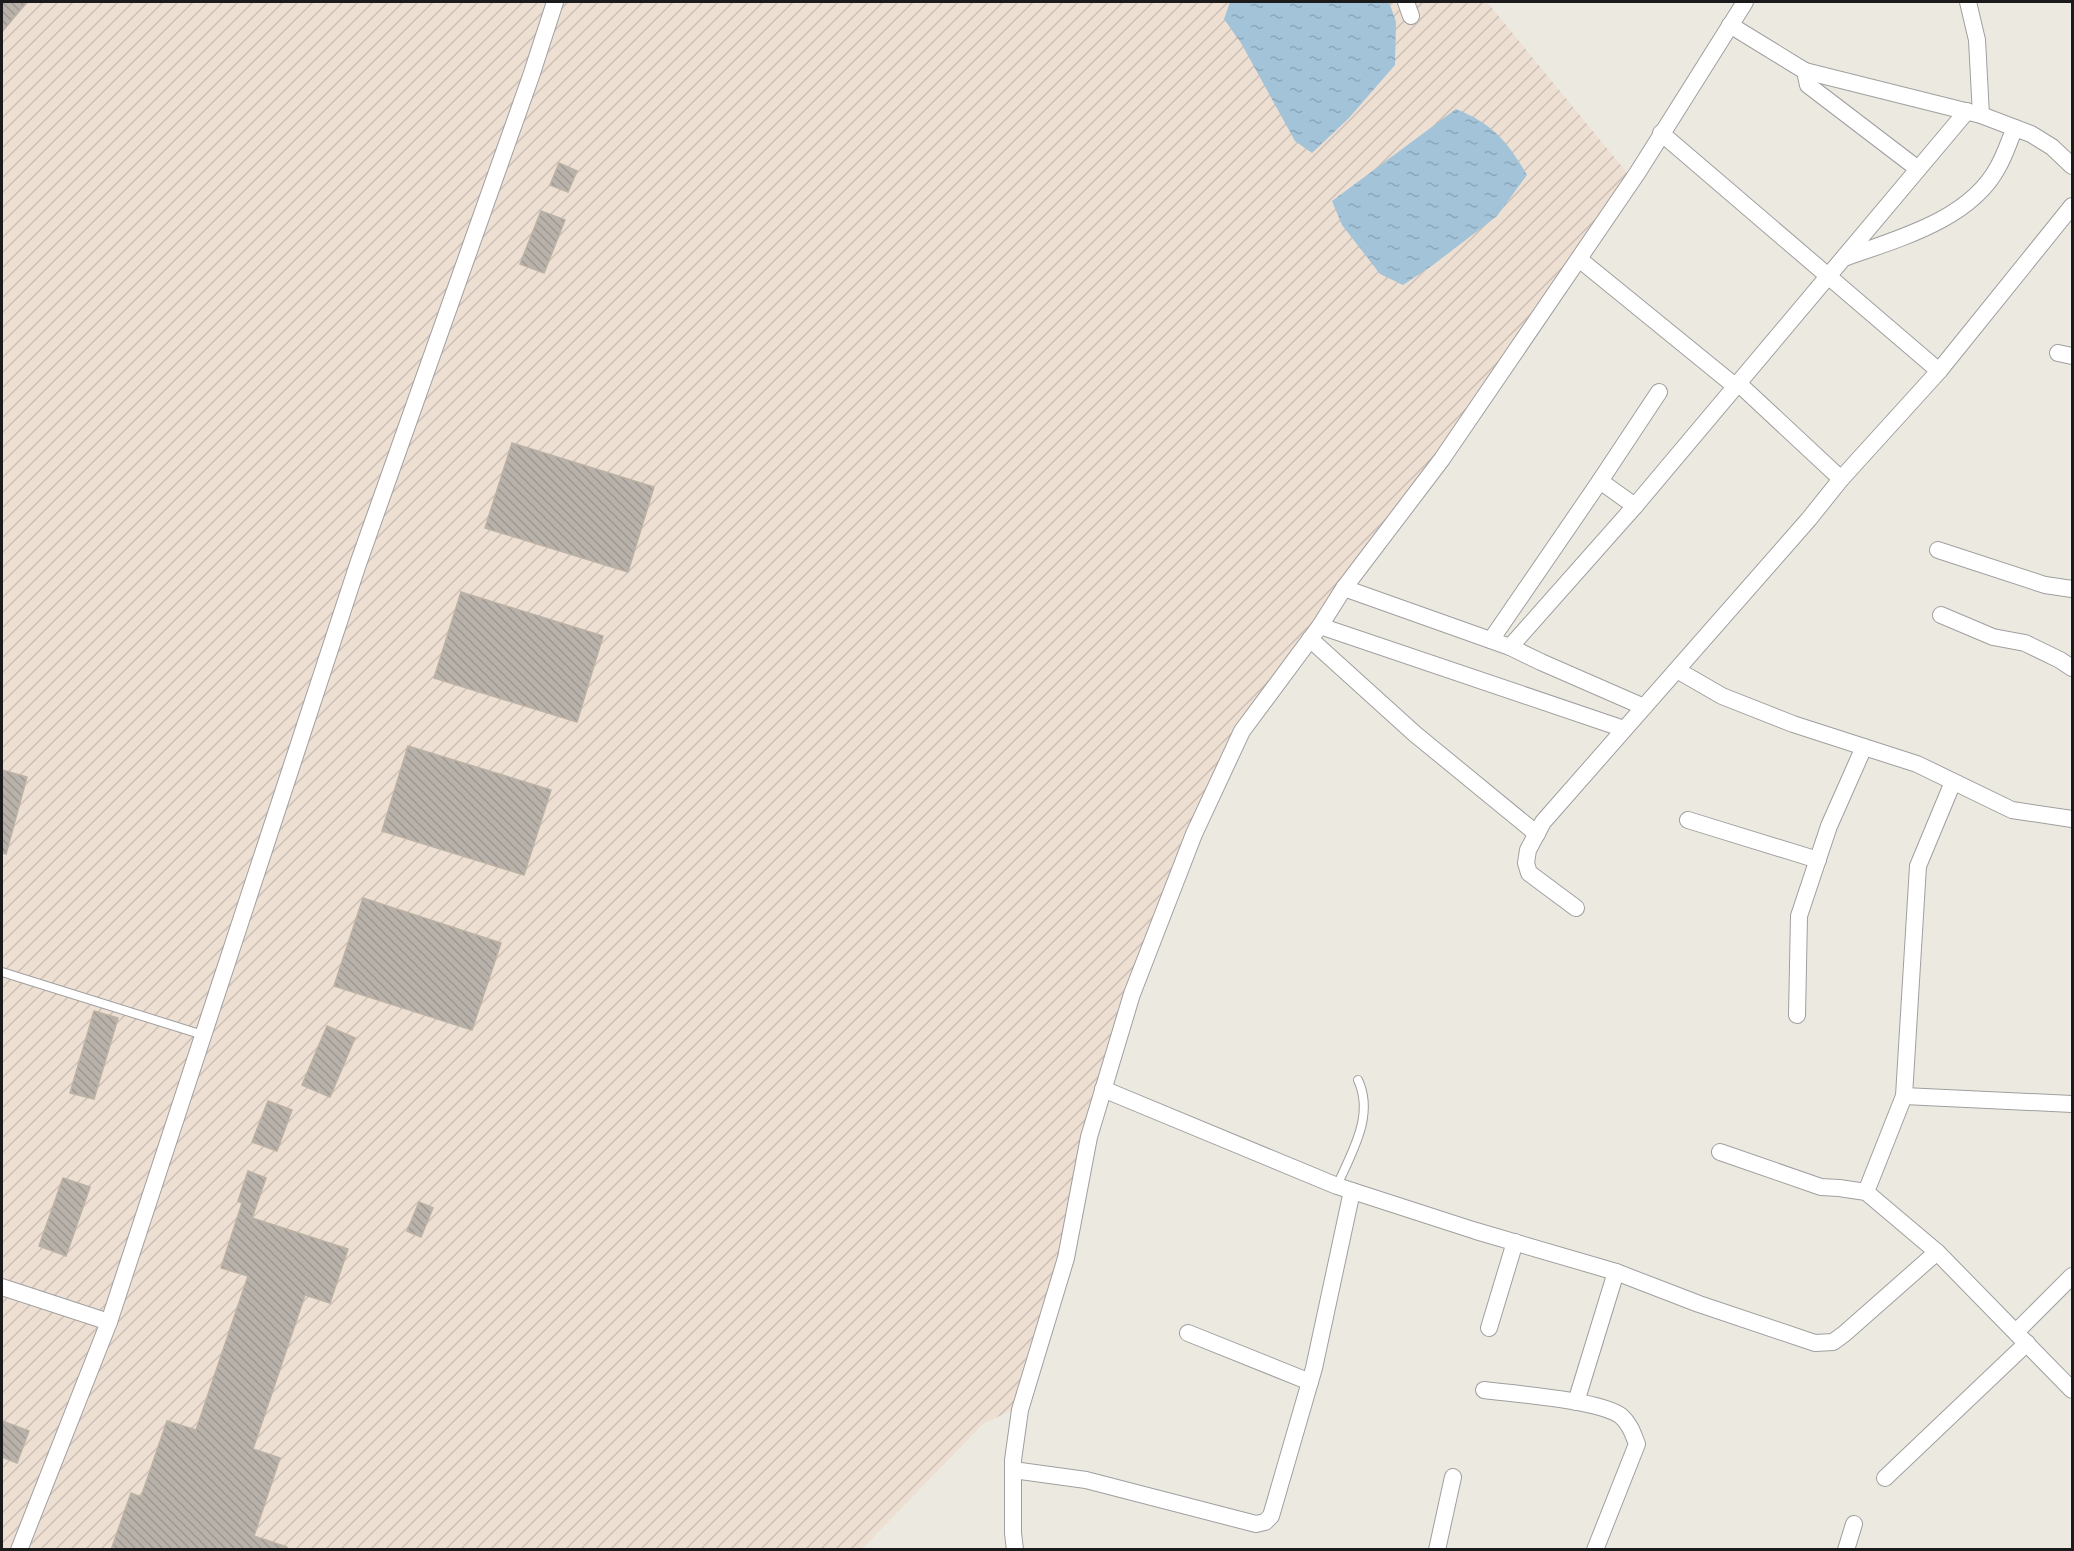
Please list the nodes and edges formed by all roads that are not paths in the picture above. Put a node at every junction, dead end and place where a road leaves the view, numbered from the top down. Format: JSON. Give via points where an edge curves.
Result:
{"nodes":[{"id":1,"x":555,"y":2,"type":"edge"},
{"id":2,"x":1745,"y":2,"type":"edge"},
{"id":3,"x":1968,"y":2,"type":"edge"},
{"id":4,"x":1730,"y":25,"type":"junction"},
{"id":5,"x":1805,"y":71,"type":"junction"},
{"id":6,"x":1974,"y":113,"type":"junction"},
{"id":7,"x":2015,"y":128,"type":"junction"},
{"id":8,"x":1661,"y":133,"type":"junction"},
{"id":9,"x":2073,"y":166,"type":"edge"},
{"id":10,"x":1918,"y":169,"type":"junction"},
{"id":11,"x":2073,"y":206,"type":"edge"},
{"id":12,"x":1844,"y":258,"type":"junction"},
{"id":13,"x":1579,"y":259,"type":"junction"},
{"id":14,"x":1829,"y":276,"type":"junction"},
{"id":15,"x":1938,"y":371,"type":"junction"},
{"id":16,"x":1737,"y":384,"type":"junction"},
{"id":17,"x":1659,"y":392,"type":"dead end"},
{"id":18,"x":1841,"y":479,"type":"junction"},
{"id":19,"x":1600,"y":481,"type":"junction"},
{"id":20,"x":1635,"y":506,"type":"junction"},
{"id":21,"x":1938,"y":550,"type":"dead end"},
{"id":22,"x":1344,"y":588,"type":"junction"},
{"id":23,"x":2073,"y":589,"type":"edge"},
{"id":24,"x":1941,"y":615,"type":"dead end"},
{"id":25,"x":1315,"y":632,"type":"junction"},
{"id":26,"x":1491,"y":640,"type":"junction"},
{"id":27,"x":1510,"y":647,"type":"junction"},
{"id":28,"x":2073,"y":668,"type":"edge"},
{"id":29,"x":1677,"y":670,"type":"junction"},
{"id":30,"x":1644,"y":707,"type":"junction"},
{"id":31,"x":1624,"y":729,"type":"junction"},
{"id":32,"x":1864,"y":747,"type":"junction"},
{"id":33,"x":1953,"y":782,"type":"junction"},
{"id":34,"x":1688,"y":819,"type":"dead end"},
{"id":35,"x":2073,"y":819,"type":"edge"},
{"id":36,"x":1537,"y":834,"type":"junction"},
{"id":37,"x":1818,"y":860,"type":"junction"},
{"id":38,"x":1576,"y":908,"type":"dead end"},
{"id":39,"x":2,"y":972,"type":"edge"},
{"id":40,"x":1797,"y":1015,"type":"dead end"},
{"id":41,"x":203,"y":1035,"type":"junction"},
{"id":42,"x":1358,"y":1080,"type":"dead end"},
{"id":43,"x":1103,"y":1089,"type":"junction"},
{"id":44,"x":1904,"y":1096,"type":"junction"},
{"id":45,"x":2073,"y":1104,"type":"edge"},
{"id":46,"x":1720,"y":1152,"type":"dead end"},
{"id":47,"x":1345,"y":1188,"type":"junction"},
{"id":48,"x":1866,"y":1192,"type":"junction"},
{"id":49,"x":1515,"y":1242,"type":"junction"},
{"id":50,"x":1937,"y":1252,"type":"junction"},
{"id":51,"x":1616,"y":1272,"type":"junction"},
{"id":52,"x":2073,"y":1276,"type":"edge"},
{"id":53,"x":2,"y":1287,"type":"edge"},
{"id":54,"x":109,"y":1322,"type":"junction"},
{"id":55,"x":1489,"y":1328,"type":"dead end"},
{"id":56,"x":1188,"y":1333,"type":"dead end"},
{"id":57,"x":2021,"y":1338,"type":"junction"},
{"id":58,"x":1310,"y":1382,"type":"junction"},
{"id":59,"x":1484,"y":1390,"type":"dead end"},
{"id":60,"x":2073,"y":1390,"type":"edge"},
{"id":61,"x":1576,"y":1402,"type":"junction"},
{"id":62,"x":1013,"y":1470,"type":"junction"},
{"id":63,"x":1453,"y":1477,"type":"dead end"},
{"id":64,"x":1885,"y":1478,"type":"dead end"},
{"id":65,"x":1854,"y":1524,"type":"dead end"},
{"id":66,"x":19,"y":1550,"type":"edge"},
{"id":67,"x":1015,"y":1550,"type":"edge"},
{"id":68,"x":1437,"y":1550,"type":"edge"},
{"id":69,"x":1595,"y":1550,"type":"edge"},
{"id":70,"x":1846,"y":1550,"type":"edge"}],
"edges":[{"from":1,"to":41,"type":"street","via":[[358,564]]},
{"from":2,"to":4,"type":"street"},
{"from":3,"to":6,"type":"street","via":[[1977,40]]},
{"from":4,"to":5,"type":"street"},
{"from":4,"to":8,"type":"street"},
{"from":5,"to":6,"type":"street"},
{"from":5,"to":10,"type":"street","via":[[1808,85]]},
{"from":6,"to":7,"type":"street"},
{"from":6,"to":10,"type":"street"},
{"from":7,"to":9,"type":"street","via":[[2052,147]]},
{"from":7,"to":12,"type":"street","via":[[1997,169],[1975,196],[1954,213],[1894,241]]},
{"from":8,"to":13,"type":"street"},
{"from":8,"to":14,"type":"street"},
{"from":10,"to":12,"type":"street"},
{"from":11,"to":15,"type":"street"},
{"from":12,"to":14,"type":"street"},
{"from":13,"to":16,"type":"street"},
{"from":13,"to":22,"type":"street","via":[[1443,459]]},
{"from":14,"to":15,"type":"street"},
{"from":14,"to":16,"type":"street"},
{"from":15,"to":18,"type":"street"},
{"from":16,"to":18,"type":"street"},
{"from":16,"to":20,"type":"street"},
{"from":17,"to":19,"type":"street"},
{"from":18,"to":29,"type":"street"},
{"from":19,"to":20,"type":"street"},
{"from":19,"to":26,"type":"street"},
{"from":20,"to":27,"type":"street"},
{"from":21,"to":23,"type":"street","via":[[2045,585]]},
{"from":22,"to":25,"type":"street"},
{"from":22,"to":26,"type":"street"},
{"from":24,"to":28,"type":"street","via":[[1993,637],[2025,643]]},
{"from":25,"to":31,"type":"street"},
{"from":25,"to":36,"type":"street","via":[[1415,734]]},
{"from":25,"to":43,"type":"street","via":[[1242,731],[1194,834],[1132,994]]},
{"from":26,"to":27,"type":"street"},
{"from":27,"to":30,"type":"street"},
{"from":29,"to":30,"type":"street"},
{"from":29,"to":32,"type":"street","via":[[1722,696]]},
{"from":30,"to":31,"type":"street"},
{"from":31,"to":36,"type":"street","via":[[1543,822]]},
{"from":32,"to":33,"type":"street","via":[[1917,764]]},
{"from":32,"to":37,"type":"street"},
{"from":33,"to":35,"type":"street","via":[[2012,810]]},
{"from":33,"to":44,"type":"street","via":[[1918,866]]},
{"from":34,"to":37,"type":"street"},
{"from":36,"to":38,"type":"street","via":[[1528,850],[1529,873]]},
{"from":37,"to":40,"type":"street","via":[[1799,916]]},
{"from":39,"to":41,"type":"lane"},
{"from":41,"to":54,"type":"street"},
{"from":42,"to":47,"type":"lane","via":[[1364,1092],[1364,1121]]},
{"from":43,"to":47,"type":"street"},
{"from":43,"to":62,"type":"street","via":[[1089,1137],[1066,1258],[1020,1410]]},
{"from":44,"to":45,"type":"street"},
{"from":44,"to":48,"type":"street"},
{"from":46,"to":48,"type":"street","via":[[1821,1187]]},
{"from":47,"to":49,"type":"street"},
{"from":47,"to":58,"type":"street"},
{"from":48,"to":50,"type":"street"},
{"from":49,"to":51,"type":"street"},
{"from":49,"to":55,"type":"street"},
{"from":50,"to":51,"type":"street","via":[[1833,1342],[1815,1343]]},
{"from":50,"to":57,"type":"street"},
{"from":51,"to":61,"type":"street"},
{"from":52,"to":57,"type":"street"},
{"from":53,"to":54,"type":"street"},
{"from":54,"to":66,"type":"street"},
{"from":56,"to":58,"type":"street"},
{"from":57,"to":60,"type":"street"},
{"from":57,"to":64,"type":"street"},
{"from":58,"to":62,"type":"street","via":[[1271,1516],[1265,1522],[1256,1524],[1212,1514],[1086,1480]]},
{"from":59,"to":61,"type":"street"},
{"from":61,"to":69,"type":"street","via":[[1620,1416],[1631,1427],[1637,1444]]},
{"from":62,"to":67,"type":"street"},
{"from":63,"to":68,"type":"street"},
{"from":65,"to":70,"type":"street"}]}
